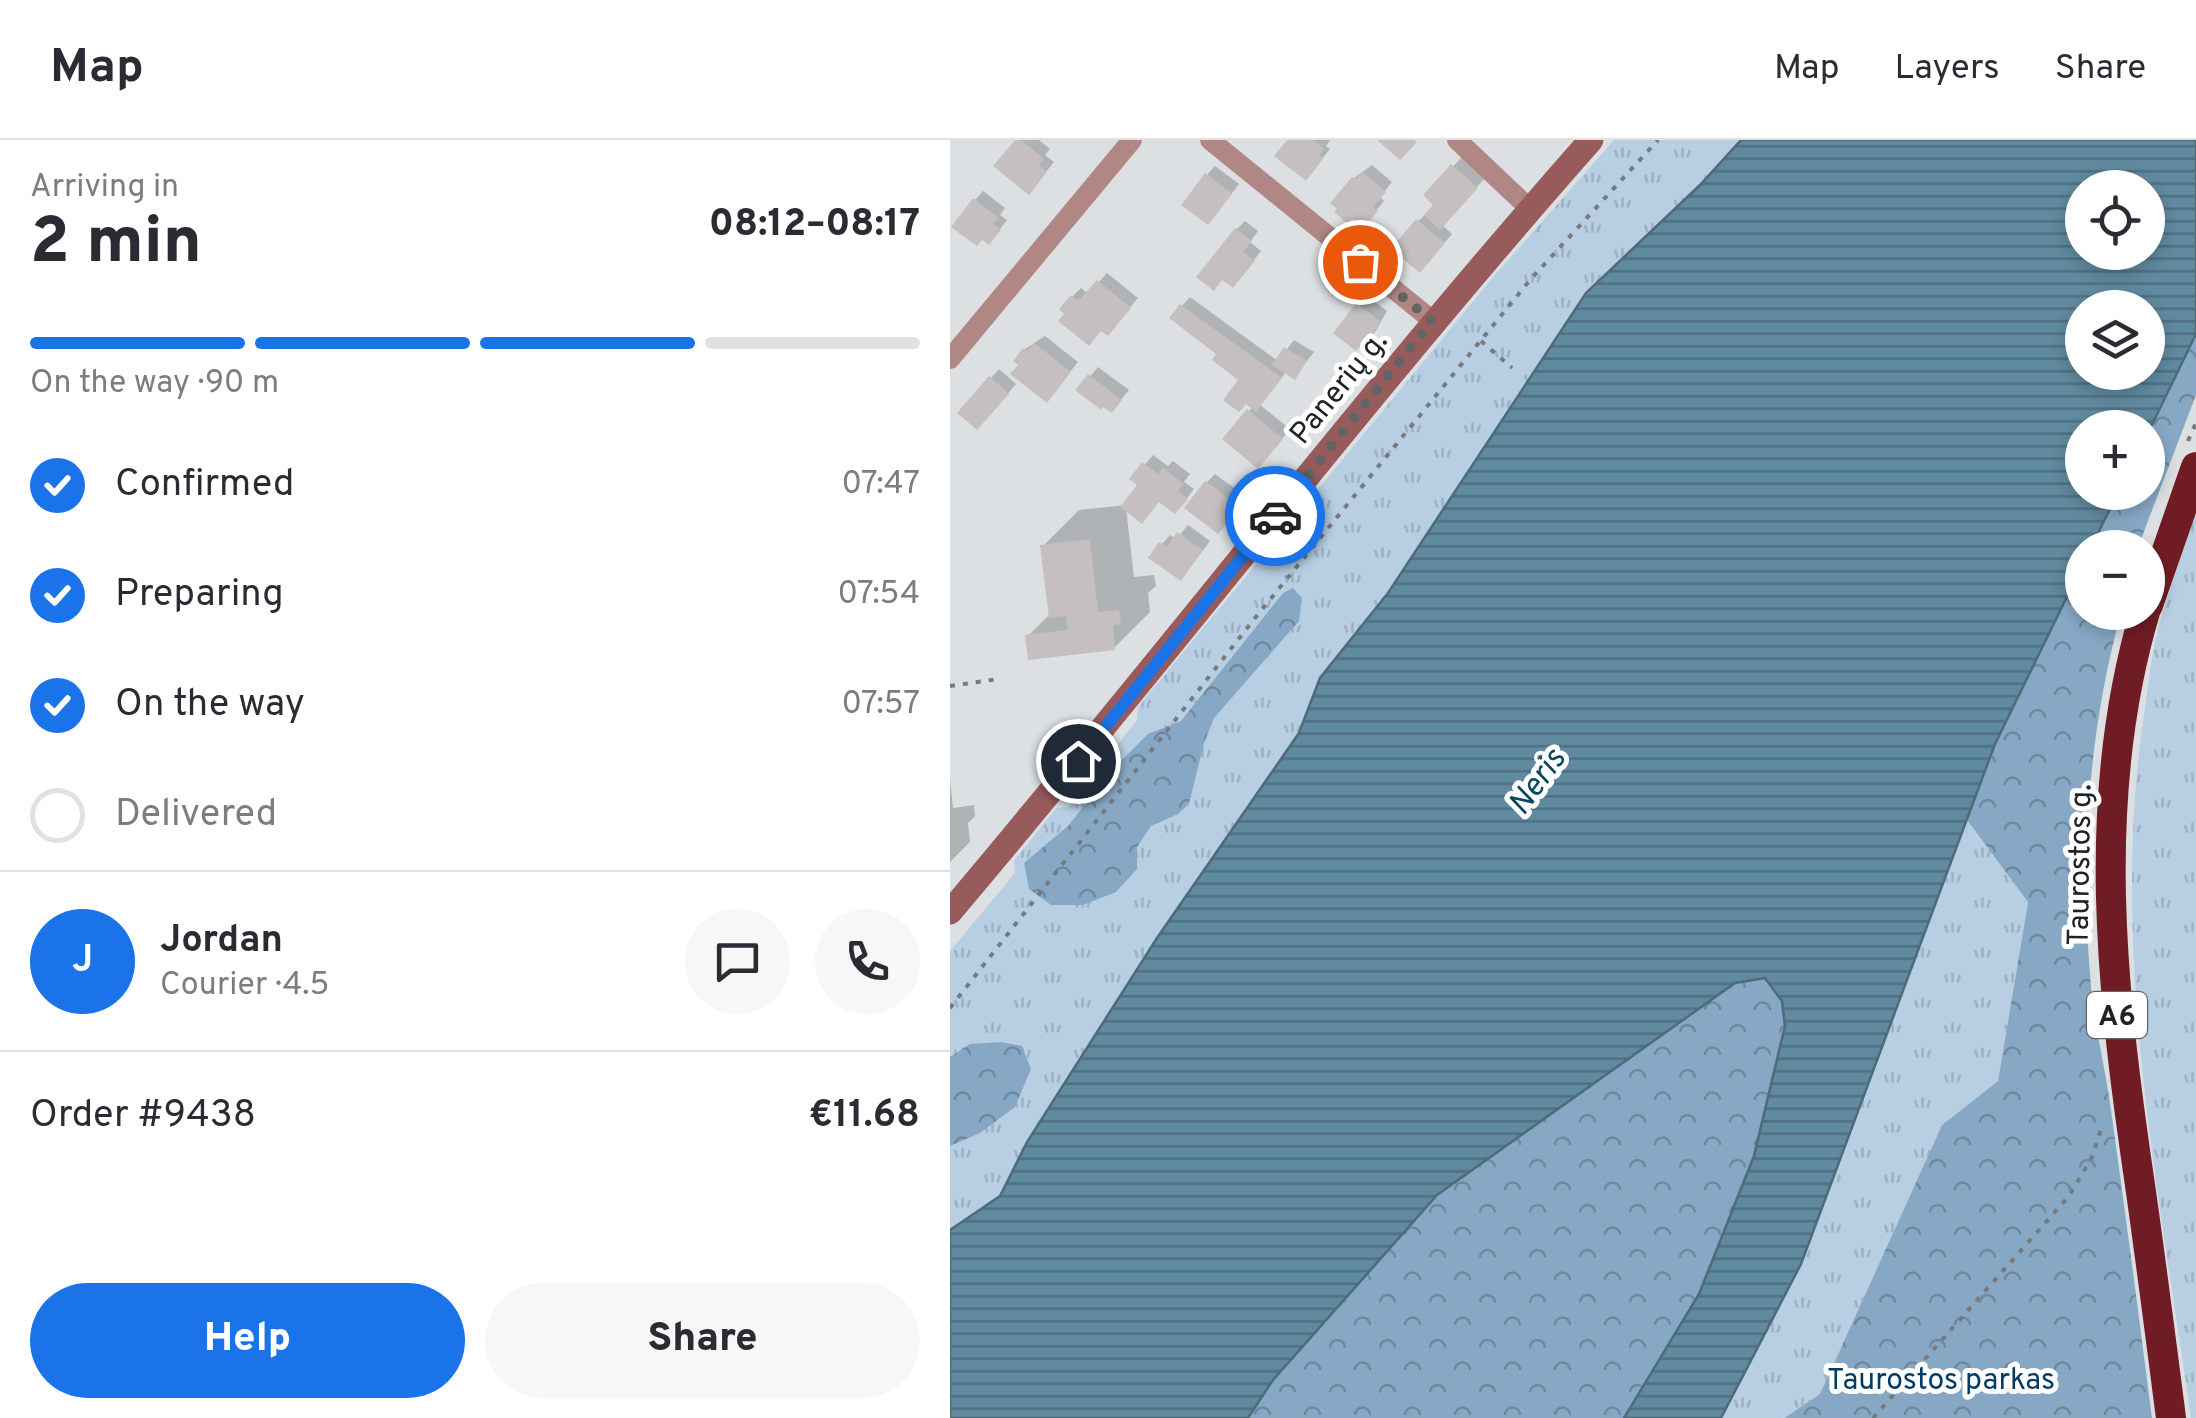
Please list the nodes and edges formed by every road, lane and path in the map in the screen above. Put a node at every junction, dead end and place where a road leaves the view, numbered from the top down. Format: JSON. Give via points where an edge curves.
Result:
{"nodes":[{"id":1,"x":1132,"y":140,"type":"edge"},
{"id":2,"x":1210,"y":140,"type":"edge"},
{"id":3,"x":1458,"y":140,"type":"edge"},
{"id":4,"x":1591,"y":140,"type":"edge"},
{"id":5,"x":1658,"y":140,"type":"edge"},
{"id":6,"x":1530,"y":209,"type":"junction"},
{"id":7,"x":1432,"y":321,"type":"junction"},
{"id":8,"x":1481,"y":341,"type":"junction"},
{"id":9,"x":950,"y":359,"type":"edge"},
{"id":10,"x":1512,"y":368,"type":"dead end"},
{"id":11,"x":2196,"y":467,"type":"edge"},
{"id":12,"x":2165,"y":556,"type":"edge"},
{"id":13,"x":2141,"y":630,"type":"edge"},
{"id":14,"x":998,"y":680,"type":"dead end"},
{"id":15,"x":950,"y":686,"type":"edge"},
{"id":16,"x":950,"y":912,"type":"edge"},
{"id":17,"x":951,"y":1006,"type":"edge"},
{"id":18,"x":2103,"y":1124,"type":"dead end"},
{"id":19,"x":1874,"y":1418,"type":"edge"},
{"id":20,"x":2171,"y":1418,"type":"edge"}],
"edges":[{"from":1,"to":9,"type":"street"},
{"from":2,"to":7,"type":"street"},
{"from":3,"to":6,"type":"street"},
{"from":4,"to":6,"type":"street","name":"Panerių g."},
{"from":5,"to":8,"type":"path"},
{"from":6,"to":7,"type":"street","name":"Panerių g."},
{"from":7,"to":16,"type":"street","name":"Panerių g."},
{"from":8,"to":10,"type":"path"},
{"from":8,"to":17,"type":"path"},
{"from":11,"to":12,"type":"highway"},
{"from":13,"to":20,"type":"highway","name":"Taurostos g.","number":"A6","via":[[2115,768],[2110,882],[2121,1060]]},
{"from":14,"to":15,"type":"path"},
{"from":18,"to":19,"type":"path","via":[[2070,1196]]}]}
